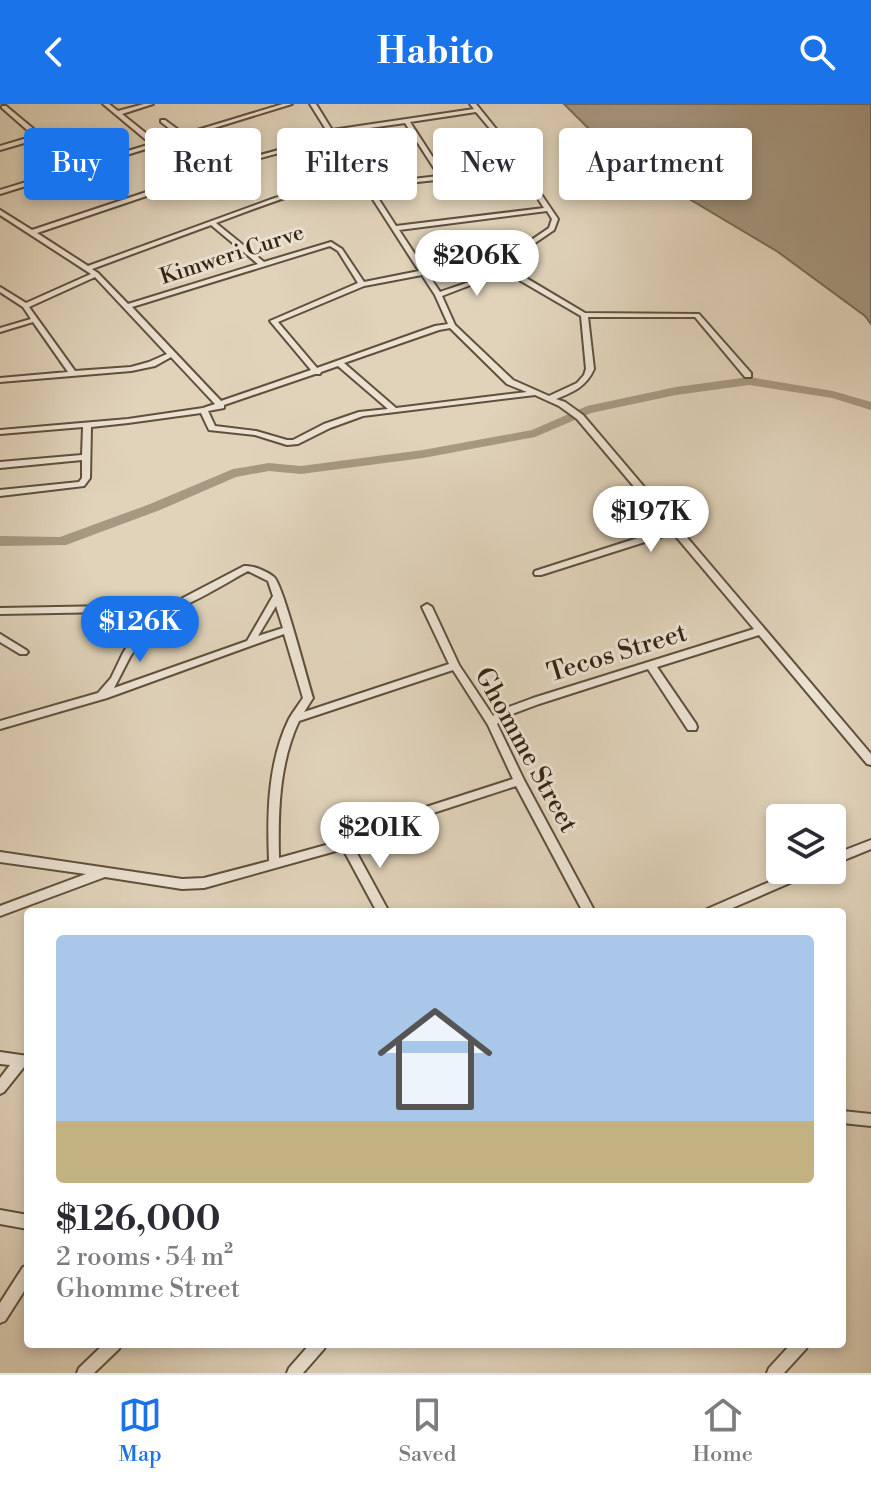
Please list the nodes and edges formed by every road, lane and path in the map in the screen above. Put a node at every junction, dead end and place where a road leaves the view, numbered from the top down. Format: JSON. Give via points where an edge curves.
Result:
{"nodes":[{"id":1,"x":16,"y":104,"type":"edge"},
{"id":2,"x":106,"y":104,"type":"edge"},
{"id":3,"x":150,"y":104,"type":"edge"},
{"id":4,"x":289,"y":104,"type":"edge"},
{"id":5,"x":313,"y":104,"type":"edge"},
{"id":6,"x":475,"y":107,"type":"edge"},
{"id":7,"x":2,"y":108,"type":"edge"},
{"id":8,"x":119,"y":113,"type":"junction"},
{"id":9,"x":163,"y":121,"type":"dead end"},
{"id":10,"x":407,"y":121,"type":"junction"},
{"id":11,"x":29,"y":128,"type":"edge"},
{"id":12,"x":172,"y":128,"type":"edge"},
{"id":13,"x":210,"y":128,"type":"edge"},
{"id":14,"x":327,"y":128,"type":"edge"},
{"id":15,"x":366,"y":128,"type":"edge"},
{"id":16,"x":491,"y":128,"type":"edge"},
{"id":17,"x":145,"y":135,"type":"edge"},
{"id":18,"x":24,"y":141,"type":"edge"},
{"id":19,"x":0,"y":148,"type":"edge"},
{"id":20,"x":277,"y":151,"type":"edge"},
{"id":21,"x":433,"y":161,"type":"edge"},
{"id":22,"x":24,"y":184,"type":"edge"},
{"id":23,"x":0,"y":192,"type":"edge"},
{"id":24,"x":277,"y":200,"type":"edge"},
{"id":25,"x":377,"y":200,"type":"edge"},
{"id":26,"x":543,"y":200,"type":"edge"},
{"id":27,"x":549,"y":209,"type":"junction"},
{"id":28,"x":0,"y":212,"type":"edge"},
{"id":29,"x":212,"y":223,"type":"junction"},
{"id":30,"x":396,"y":228,"type":"junction"},
{"id":31,"x":33,"y":232,"type":"junction"},
{"id":32,"x":261,"y":263,"type":"junction"},
{"id":33,"x":502,"y":267,"type":"junction"},
{"id":34,"x":88,"y":268,"type":"junction"},
{"id":35,"x":421,"y":273,"type":"junction"},
{"id":36,"x":96,"y":274,"type":"junction"},
{"id":37,"x":362,"y":284,"type":"junction"},
{"id":38,"x":0,"y":289,"type":"edge"},
{"id":39,"x":438,"y":295,"type":"junction"},
{"id":40,"x":25,"y":306,"type":"junction"},
{"id":41,"x":129,"y":306,"type":"junction"},
{"id":42,"x":584,"y":315,"type":"junction"},
{"id":43,"x":34,"y":320,"type":"junction"},
{"id":44,"x":452,"y":326,"type":"junction"},
{"id":45,"x":0,"y":330,"type":"edge"},
{"id":46,"x":172,"y":354,"type":"junction"},
{"id":47,"x":340,"y":364,"type":"junction"},
{"id":48,"x":72,"y":372,"type":"junction"},
{"id":49,"x":317,"y":372,"type":"junction"},
{"id":50,"x":748,"y":375,"type":"dead end"},
{"id":51,"x":0,"y":380,"type":"edge"},
{"id":52,"x":538,"y":393,"type":"junction"},
{"id":53,"x":550,"y":398,"type":"junction"},
{"id":54,"x":221,"y":406,"type":"junction"},
{"id":55,"x":392,"y":408,"type":"junction"},
{"id":56,"x":204,"y":410,"type":"junction"},
{"id":57,"x":87,"y":425,"type":"junction"},
{"id":58,"x":0,"y":432,"type":"edge"},
{"id":59,"x":87,"y":457,"type":"junction"},
{"id":60,"x":0,"y":465,"type":"edge"},
{"id":61,"x":0,"y":493,"type":"edge"},
{"id":62,"x":675,"y":529,"type":"junction"},
{"id":63,"x":538,"y":573,"type":"dead end"},
{"id":64,"x":278,"y":595,"type":"junction"},
{"id":65,"x":427,"y":607,"type":"dead end"},
{"id":66,"x":0,"y":611,"type":"edge"},
{"id":67,"x":145,"y":613,"type":"junction"},
{"id":68,"x":289,"y":629,"type":"junction"},
{"id":69,"x":760,"y":631,"type":"junction"},
{"id":70,"x":0,"y":637,"type":"edge"},
{"id":71,"x":251,"y":641,"type":"junction"},
{"id":72,"x":23,"y":652,"type":"dead end"},
{"id":73,"x":455,"y":666,"type":"junction"},
{"id":74,"x":651,"y":666,"type":"junction"},
{"id":75,"x":97,"y":697,"type":"junction"},
{"id":76,"x":294,"y":719,"type":"junction"},
{"id":77,"x":492,"y":723,"type":"junction"},
{"id":78,"x":0,"y":725,"type":"edge"},
{"id":79,"x":692,"y":727,"type":"dead end"},
{"id":80,"x":871,"y":761,"type":"edge"},
{"id":81,"x":519,"y":781,"type":"junction"},
{"id":82,"x":346,"y":844,"type":"junction"},
{"id":83,"x":871,"y":844,"type":"edge"},
{"id":84,"x":846,"y":854,"type":"edge"},
{"id":85,"x":0,"y":857,"type":"edge"},
{"id":86,"x":274,"y":863,"type":"junction"},
{"id":87,"x":107,"y":872,"type":"junction"},
{"id":88,"x":776,"y":884,"type":"edge"},
{"id":89,"x":381,"y":908,"type":"edge"},
{"id":90,"x":587,"y":908,"type":"edge"},
{"id":91,"x":720,"y":908,"type":"edge"},
{"id":92,"x":0,"y":911,"type":"edge"},
{"id":93,"x":0,"y":1058,"type":"edge"},
{"id":94,"x":24,"y":1060,"type":"edge"},
{"id":95,"x":24,"y":1061,"type":"edge"},
{"id":96,"x":0,"y":1088,"type":"edge"},
{"id":97,"x":846,"y":1117,"type":"edge"},
{"id":98,"x":871,"y":1120,"type":"edge"},
{"id":99,"x":0,"y":1217,"type":"edge"},
{"id":100,"x":24,"y":1221,"type":"edge"},
{"id":101,"x":24,"y":1278,"type":"edge"},
{"id":102,"x":0,"y":1316,"type":"edge"},
{"id":103,"x":110,"y":1348,"type":"edge"},
{"id":104,"x":316,"y":1348,"type":"edge"},
{"id":105,"x":797,"y":1348,"type":"edge"},
{"id":106,"x":84,"y":1373,"type":"edge"},
{"id":107,"x":294,"y":1373,"type":"edge"},
{"id":108,"x":774,"y":1373,"type":"edge"}],
"edges":[{"from":1,"to":7,"type":"street"},
{"from":2,"to":8,"type":"street"},
{"from":3,"to":8,"type":"street"},
{"from":4,"to":13,"type":"street"},
{"from":5,"to":14,"type":"street"},
{"from":6,"to":10,"type":"street"},
{"from":6,"to":16,"type":"street"},
{"from":7,"to":11,"type":"street"},
{"from":8,"to":17,"type":"street"},
{"from":9,"to":12,"type":"street"},
{"from":10,"to":15,"type":"street"},
{"from":10,"to":21,"type":"street"},
{"from":18,"to":19,"type":"street"},
{"from":20,"to":31,"type":"street"},
{"from":22,"to":23,"type":"street"},
{"from":24,"to":29,"type":"street"},
{"from":25,"to":30,"type":"street"},
{"from":26,"to":27,"type":"street"},
{"from":27,"to":30,"type":"street"},
{"from":27,"to":33,"type":"street","via":[[555,219],[552,229]]},
{"from":28,"to":31,"type":"street"},
{"from":29,"to":32,"type":"street"},
{"from":29,"to":34,"type":"street"},
{"from":30,"to":35,"type":"street"},
{"from":31,"to":34,"type":"street"},
{"from":32,"to":37,"type":"street","name":"Kimweri Curve","via":[[331,244]]},
{"from":32,"to":41,"type":"street","name":"Kimweri Curve"},
{"from":33,"to":39,"type":"street"},
{"from":33,"to":42,"type":"street"},
{"from":34,"to":36,"type":"street"},
{"from":35,"to":37,"type":"street"},
{"from":35,"to":39,"type":"street"},
{"from":36,"to":40,"type":"street"},
{"from":36,"to":41,"type":"street"},
{"from":37,"to":49,"type":"street","via":[[274,321]]},
{"from":38,"to":40,"type":"street"},
{"from":39,"to":44,"type":"street"},
{"from":40,"to":43,"type":"street"},
{"from":41,"to":46,"type":"street"},
{"from":42,"to":50,"type":"street","via":[[697,315]]},
{"from":42,"to":53,"type":"street","via":[[587,378]]},
{"from":43,"to":45,"type":"street"},
{"from":43,"to":48,"type":"street"},
{"from":44,"to":47,"type":"street"},
{"from":44,"to":52,"type":"street","via":[[496,372]]},
{"from":46,"to":48,"type":"street","via":[[142,367]]},
{"from":46,"to":54,"type":"street"},
{"from":47,"to":49,"type":"street"},
{"from":47,"to":55,"type":"street"},
{"from":48,"to":51,"type":"street"},
{"from":49,"to":54,"type":"street"},
{"from":52,"to":53,"type":"street"},
{"from":52,"to":55,"type":"street"},
{"from":53,"to":62,"type":"street","via":[[580,417]]},
{"from":54,"to":56,"type":"street"},
{"from":55,"to":56,"type":"street","via":[[347,418],[287,443],[212,428]]},
{"from":56,"to":57,"type":"street"},
{"from":57,"to":58,"type":"street"},
{"from":57,"to":59,"type":"street"},
{"from":59,"to":60,"type":"street"},
{"from":59,"to":61,"type":"street","via":[[81,484]]},
{"from":62,"to":63,"type":"street"},
{"from":62,"to":69,"type":"street"},
{"from":64,"to":67,"type":"street","via":[[271,579],[248,568],[182,602]]},
{"from":64,"to":68,"type":"street"},
{"from":64,"to":71,"type":"street"},
{"from":65,"to":73,"type":"street","name":"Ghomme Street"},
{"from":66,"to":67,"type":"street"},
{"from":67,"to":75,"type":"street","via":[[144,631],[125,656],[118,677]]},
{"from":68,"to":71,"type":"street"},
{"from":68,"to":76,"type":"street","via":[[308,698]]},
{"from":69,"to":74,"type":"street","name":"Tecos Street"},
{"from":69,"to":80,"type":"street"},
{"from":70,"to":72,"type":"street"},
{"from":71,"to":75,"type":"street"},
{"from":73,"to":76,"type":"street"},
{"from":73,"to":77,"type":"street","name":"Ghomme Street"},
{"from":74,"to":77,"type":"street","name":"Tecos Street","via":[[536,701],[501,714]]},
{"from":74,"to":79,"type":"street"},
{"from":75,"to":78,"type":"street"},
{"from":76,"to":86,"type":"street","via":[[272,800]]},
{"from":77,"to":81,"type":"street","name":"Ghomme Street"},
{"from":81,"to":82,"type":"street"},
{"from":81,"to":90,"type":"street","name":"Ghomme Street"},
{"from":82,"to":86,"type":"street"},
{"from":82,"to":89,"type":"street"},
{"from":83,"to":84,"type":"street"},
{"from":85,"to":87,"type":"street"},
{"from":86,"to":87,"type":"street","via":[[193,885]]},
{"from":87,"to":92,"type":"street"},
{"from":88,"to":91,"type":"street"},
{"from":93,"to":94,"type":"street"},
{"from":95,"to":96,"type":"street"},
{"from":97,"to":98,"type":"street"},
{"from":99,"to":100,"type":"street"},
{"from":101,"to":102,"type":"street"},
{"from":103,"to":106,"type":"street"},
{"from":104,"to":107,"type":"street"},
{"from":105,"to":108,"type":"street"}]}
